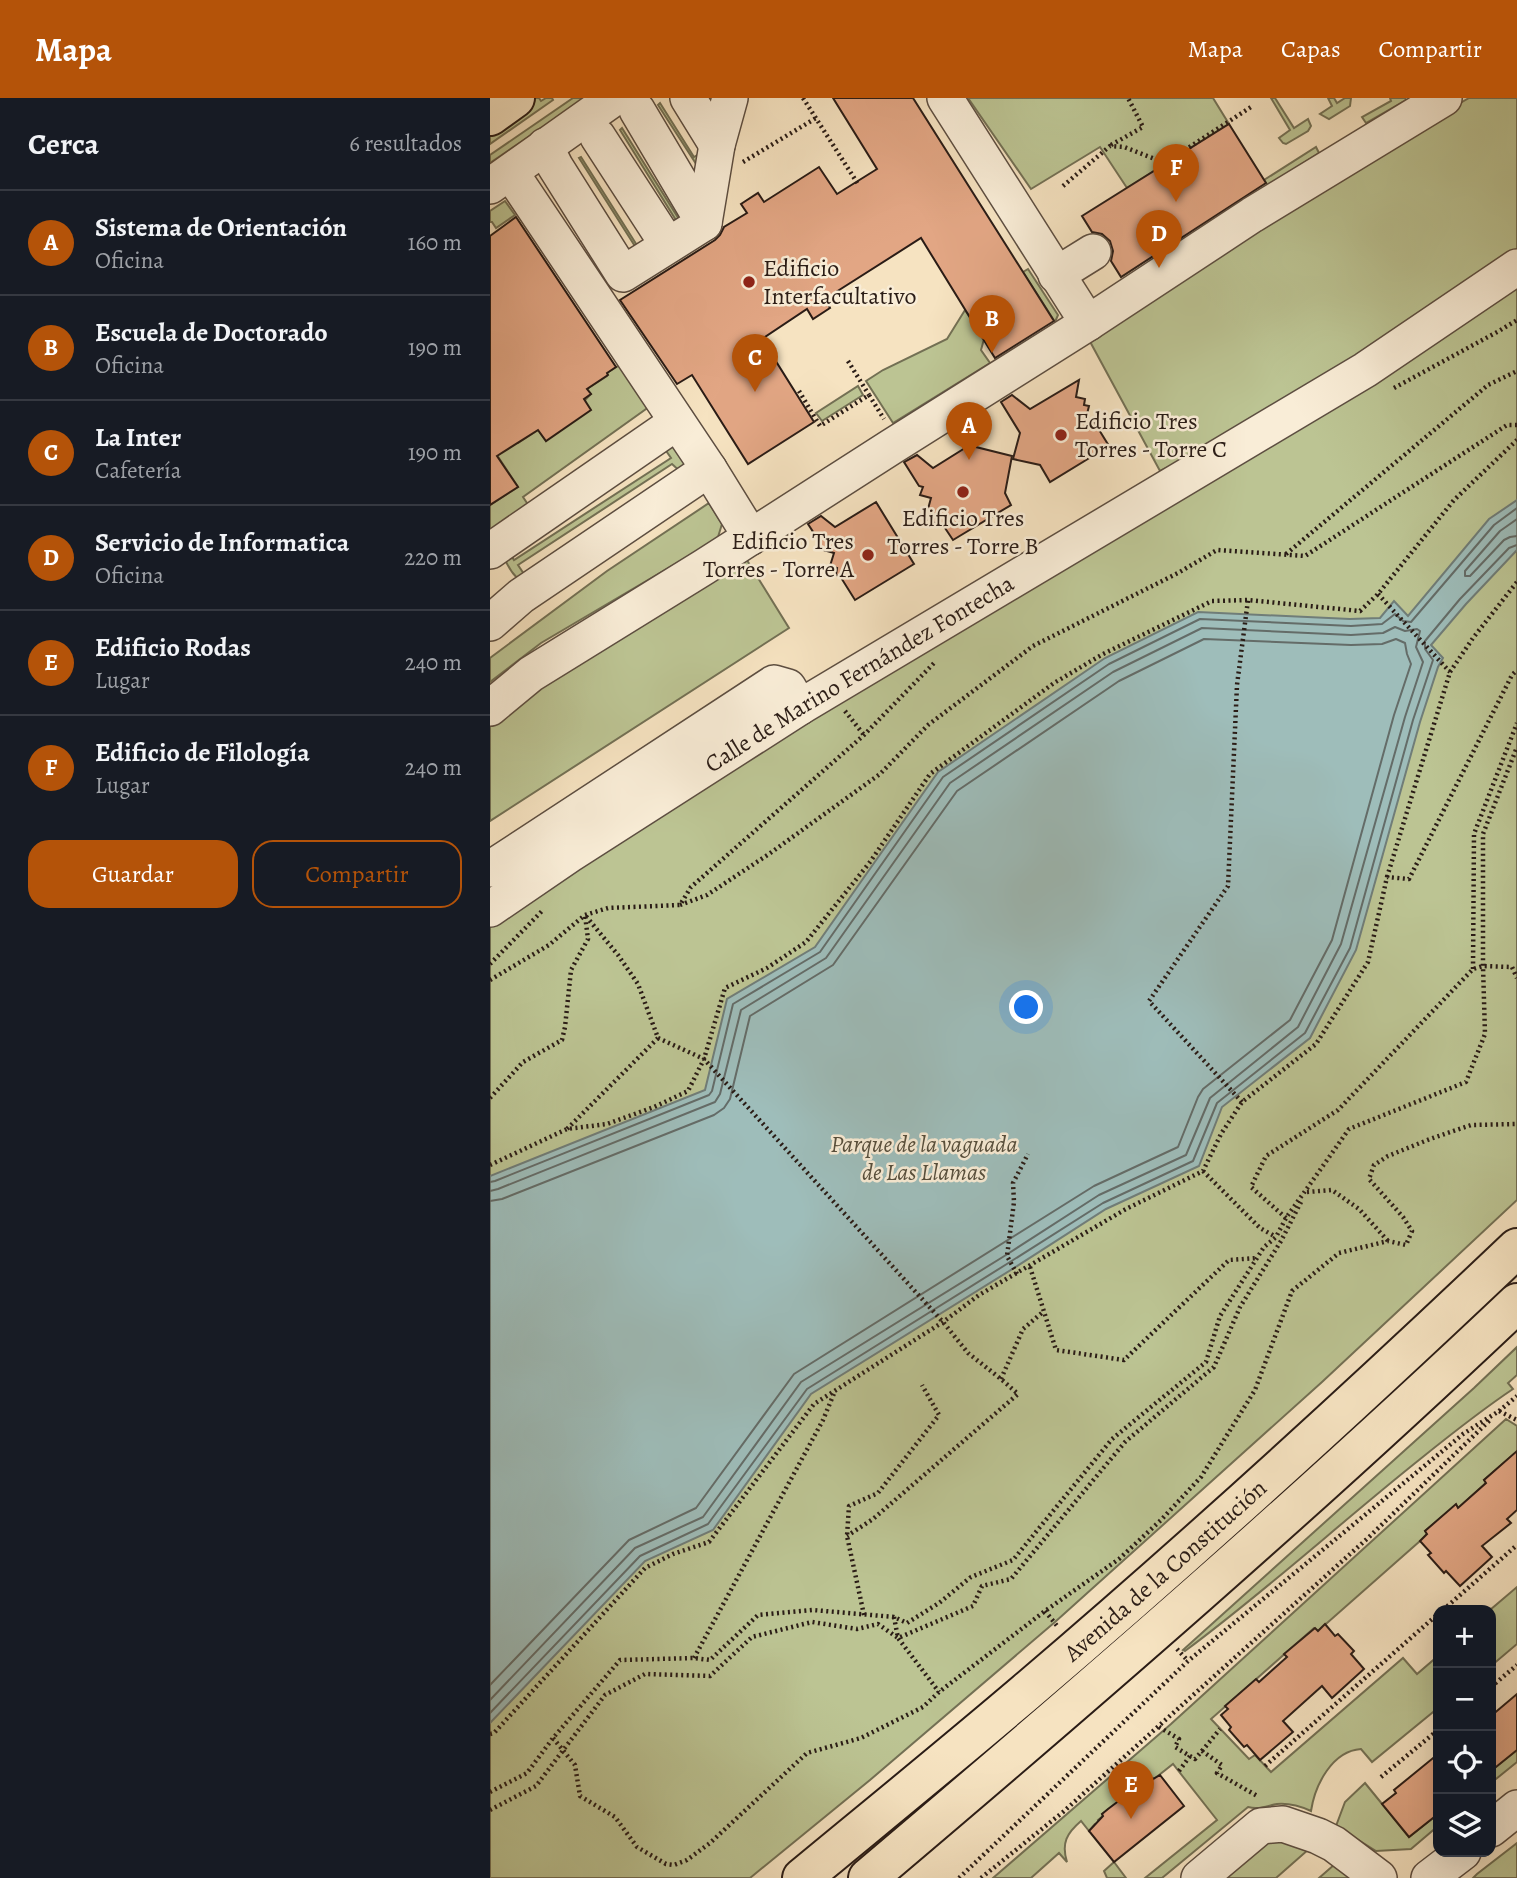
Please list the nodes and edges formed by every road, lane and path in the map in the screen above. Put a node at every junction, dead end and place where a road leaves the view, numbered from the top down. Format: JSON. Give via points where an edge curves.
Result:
{"nodes":[{"id":1,"x":515,"y":98,"type":"edge"},
{"id":2,"x":688,"y":98,"type":"edge"},
{"id":3,"x":730,"y":98,"type":"edge"},
{"id":4,"x":803,"y":98,"type":"edge"},
{"id":5,"x":944,"y":98,"type":"edge"},
{"id":6,"x":1128,"y":98,"type":"edge"},
{"id":7,"x":635,"y":102,"type":"edge"},
{"id":8,"x":1430,"y":102,"type":"edge"},
{"id":9,"x":1251,"y":107,"type":"dead end"},
{"id":10,"x":490,"y":116,"type":"edge"},
{"id":11,"x":816,"y":118,"type":"junction"},
{"id":12,"x":598,"y":137,"type":"junction"},
{"id":13,"x":1110,"y":145,"type":"junction"},
{"id":14,"x":729,"y":154,"type":"junction"},
{"id":15,"x":550,"y":156,"type":"junction"},
{"id":16,"x":500,"y":179,"type":"edge"},
{"id":17,"x":858,"y":184,"type":"dead end"},
{"id":18,"x":1063,"y":186,"type":"dead end"},
{"id":19,"x":704,"y":223,"type":"junction"},
{"id":20,"x":668,"y":245,"type":"junction"},
{"id":21,"x":1093,"y":252,"type":"dead end"},
{"id":22,"x":1517,"y":267,"type":"edge"},
{"id":23,"x":1056,"y":275,"type":"junction"},
{"id":24,"x":1517,"y":320,"type":"edge"},
{"id":25,"x":1088,"y":323,"type":"junction"},
{"id":26,"x":848,"y":361,"type":"dead end"},
{"id":27,"x":1517,"y":371,"type":"edge"},
{"id":28,"x":1396,"y":387,"type":"dead end"},
{"id":29,"x":799,"y":391,"type":"dead end"},
{"id":30,"x":869,"y":395,"type":"junction"},
{"id":31,"x":677,"y":422,"type":"junction"},
{"id":32,"x":1517,"y":425,"type":"edge"},
{"id":33,"x":1517,"y":440,"type":"edge"},
{"id":34,"x":891,"y":447,"type":"junction"},
{"id":35,"x":709,"y":470,"type":"junction"},
{"id":36,"x":751,"y":537,"type":"junction"},
{"id":37,"x":490,"y":551,"type":"edge"},
{"id":38,"x":1286,"y":554,"type":"junction"},
{"id":39,"x":1517,"y":582,"type":"edge"},
{"id":40,"x":1378,"y":594,"type":"junction"},
{"id":41,"x":521,"y":596,"type":"junction"},
{"id":42,"x":1248,"y":600,"type":"junction"},
{"id":43,"x":490,"y":622,"type":"edge"},
{"id":44,"x":941,"y":656,"type":"dead end"},
{"id":45,"x":1517,"y":670,"type":"edge"},
{"id":46,"x":1450,"y":672,"type":"junction"},
{"id":47,"x":841,"y":706,"type":"dead end"},
{"id":48,"x":490,"y":708,"type":"edge"},
{"id":49,"x":1517,"y":723,"type":"edge"},
{"id":50,"x":864,"y":735,"type":"junction"},
{"id":51,"x":1517,"y":747,"type":"edge"},
{"id":52,"x":1387,"y":877,"type":"junction"},
{"id":53,"x":493,"y":890,"type":"edge"},
{"id":54,"x":680,"y":905,"type":"junction"},
{"id":55,"x":585,"y":915,"type":"junction"},
{"id":56,"x":1483,"y":966,"type":"junction"},
{"id":57,"x":1473,"y":969,"type":"junction"},
{"id":58,"x":1517,"y":978,"type":"edge"},
{"id":59,"x":490,"y":980,"type":"edge"},
{"id":60,"x":658,"y":1038,"type":"junction"},
{"id":61,"x":704,"y":1059,"type":"junction"},
{"id":62,"x":490,"y":1098,"type":"edge"},
{"id":63,"x":1240,"y":1100,"type":"junction"},
{"id":64,"x":1517,"y":1124,"type":"edge"},
{"id":65,"x":567,"y":1129,"type":"junction"},
{"id":66,"x":1028,"y":1154,"type":"dead end"},
{"id":67,"x":490,"y":1165,"type":"edge"},
{"id":68,"x":1203,"y":1171,"type":"junction"},
{"id":69,"x":1306,"y":1192,"type":"junction"},
{"id":70,"x":1286,"y":1218,"type":"junction"},
{"id":71,"x":1276,"y":1237,"type":"junction"},
{"id":72,"x":1388,"y":1241,"type":"junction"},
{"id":73,"x":1517,"y":1248,"type":"edge"},
{"id":74,"x":1258,"y":1258,"type":"junction"},
{"id":75,"x":1030,"y":1267,"type":"junction"},
{"id":76,"x":1017,"y":1275,"type":"junction"},
{"id":77,"x":1517,"y":1303,"type":"edge"},
{"id":78,"x":1044,"y":1311,"type":"junction"},
{"id":79,"x":943,"y":1322,"type":"junction"},
{"id":80,"x":1001,"y":1378,"type":"junction"},
{"id":81,"x":922,"y":1385,"type":"dead end"},
{"id":82,"x":836,"y":1390,"type":"junction"},
{"id":83,"x":1517,"y":1396,"type":"edge"},
{"id":84,"x":808,"y":1398,"type":"dead end"},
{"id":85,"x":814,"y":1404,"type":"junction"},
{"id":86,"x":1499,"y":1411,"type":"junction"},
{"id":87,"x":1517,"y":1420,"type":"edge"},
{"id":88,"x":847,"y":1536,"type":"junction"},
{"id":89,"x":1517,"y":1545,"type":"edge"},
{"id":90,"x":1449,"y":1605,"type":"edge"},
{"id":91,"x":1045,"y":1611,"type":"junction"},
{"id":92,"x":864,"y":1615,"type":"junction"},
{"id":93,"x":894,"y":1616,"type":"junction"},
{"id":94,"x":1433,"y":1618,"type":"edge"},
{"id":95,"x":1059,"y":1627,"type":"dead end"},
{"id":96,"x":898,"y":1639,"type":"junction"},
{"id":97,"x":1177,"y":1649,"type":"dead end"},
{"id":98,"x":694,"y":1658,"type":"junction"},
{"id":99,"x":1188,"y":1661,"type":"junction"},
{"id":100,"x":1517,"y":1665,"type":"edge"},
{"id":101,"x":1496,"y":1683,"type":"edge"},
{"id":102,"x":939,"y":1692,"type":"junction"},
{"id":103,"x":1158,"y":1727,"type":"junction"},
{"id":104,"x":1220,"y":1729,"type":"dead end"},
{"id":105,"x":1437,"y":1731,"type":"edge"},
{"id":106,"x":490,"y":1734,"type":"edge"},
{"id":107,"x":553,"y":1738,"type":"junction"},
{"id":108,"x":563,"y":1750,"type":"junction"},
{"id":109,"x":1202,"y":1751,"type":"junction"},
{"id":110,"x":1190,"y":1756,"type":"junction"},
{"id":111,"x":1265,"y":1766,"type":"dead end"},
{"id":112,"x":1179,"y":1771,"type":"dead end"},
{"id":113,"x":1381,"y":1777,"type":"dead end"},
{"id":114,"x":490,"y":1792,"type":"edge"},
{"id":115,"x":1259,"y":1797,"type":"dead end"},
{"id":116,"x":1517,"y":1808,"type":"edge"},
{"id":117,"x":490,"y":1810,"type":"edge"},
{"id":118,"x":1496,"y":1825,"type":"edge"},
{"id":119,"x":1456,"y":1857,"type":"edge"},
{"id":120,"x":802,"y":1878,"type":"edge"},
{"id":121,"x":868,"y":1878,"type":"edge"},
{"id":122,"x":959,"y":1878,"type":"edge"},
{"id":123,"x":981,"y":1878,"type":"edge"},
{"id":124,"x":1199,"y":1878,"type":"edge"},
{"id":125,"x":1379,"y":1878,"type":"edge"},
{"id":126,"x":1429,"y":1878,"type":"edge"}],
"edges":[{"from":1,"to":10,"type":"main road"},
{"from":2,"to":14,"type":"street"},
{"from":3,"to":14,"type":"street"},
{"from":4,"to":11,"type":"path"},
{"from":5,"to":23,"type":"street"},
{"from":6,"to":13,"type":"path","via":[[1143,127]]},
{"from":7,"to":12,"type":"street"},
{"from":7,"to":15,"type":"street"},
{"from":7,"to":19,"type":"street"},
{"from":8,"to":25,"type":"street"},
{"from":9,"to":13,"type":"path","via":[[1166,163]]},
{"from":11,"to":14,"type":"path"},
{"from":11,"to":17,"type":"path"},
{"from":12,"to":15,"type":"street"},
{"from":12,"to":20,"type":"street"},
{"from":13,"to":18,"type":"path"},
{"from":14,"to":19,"type":"street"},
{"from":15,"to":16,"type":"street"},
{"from":15,"to":20,"type":"street","via":[[622,274]]},
{"from":16,"to":31,"type":"street"},
{"from":19,"to":20,"type":"street"},
{"from":21,"to":23,"type":"street"},
{"from":22,"to":53,"type":"street","name":"Calle de Marino Fernández Fontecha","via":[[1365,370],[800,707],[569,855]]},
{"from":23,"to":25,"type":"street"},
{"from":24,"to":28,"type":"path"},
{"from":25,"to":34,"type":"street"},
{"from":26,"to":30,"type":"path"},
{"from":27,"to":38,"type":"path","via":[[1488,385]]},
{"from":29,"to":30,"type":"path","via":[[820,426]]},
{"from":30,"to":34,"type":"path","via":[[885,420]]},
{"from":31,"to":35,"type":"street"},
{"from":31,"to":37,"type":"street"},
{"from":32,"to":38,"type":"path","via":[[1507,425],[1304,556]]},
{"from":33,"to":40,"type":"path","via":[[1454,500]]},
{"from":34,"to":36,"type":"street"},
{"from":35,"to":36,"type":"street"},
{"from":35,"to":41,"type":"street"},
{"from":36,"to":48,"type":"street","via":[[531,674]]},
{"from":37,"to":41,"type":"street"},
{"from":38,"to":54,"type":"path","via":[[1217,550],[1033,646],[928,725],[880,774],[707,895]]},
{"from":39,"to":46,"type":"path"},
{"from":40,"to":42,"type":"path","via":[[1360,611]]},
{"from":40,"to":46,"type":"path"},
{"from":41,"to":43,"type":"street"},
{"from":42,"to":61,"type":"path","via":[[1212,601],[1103,654],[930,774],[870,862],[806,942],[768,968],[725,988]]},
{"from":42,"to":63,"type":"path","via":[[1237,685],[1228,886],[1149,1001]]},
{"from":44,"to":50,"type":"path"},
{"from":45,"to":52,"type":"path","via":[[1409,879]]},
{"from":46,"to":52,"type":"path"},
{"from":47,"to":50,"type":"path"},
{"from":49,"to":57,"type":"path","via":[[1474,834]]},
{"from":50,"to":54,"type":"path","via":[[691,887]]},
{"from":51,"to":56,"type":"path","via":[[1483,834]]},
{"from":52,"to":63,"type":"path","via":[[1368,962],[1316,1044]]},
{"from":54,"to":55,"type":"path","via":[[608,908]]},
{"from":55,"to":59,"type":"path","via":[[549,945]]},
{"from":55,"to":60,"type":"path","via":[[638,984]]},
{"from":55,"to":62,"type":"path","via":[[588,939],[571,970],[562,1040],[523,1062]]},
{"from":56,"to":57,"type":"path"},
{"from":56,"to":58,"type":"path","via":[[1512,967]]},
{"from":56,"to":69,"type":"path","via":[[1485,1034],[1466,1082],[1349,1129]]},
{"from":57,"to":70,"type":"path","via":[[1338,1110],[1266,1156],[1251,1187]]},
{"from":60,"to":61,"type":"path"},
{"from":60,"to":65,"type":"path"},
{"from":61,"to":65,"type":"path","via":[[688,1091],[607,1124]]},
{"from":61,"to":79,"type":"path"},
{"from":63,"to":68,"type":"path"},
{"from":64,"to":72,"type":"path","via":[[1471,1125],[1374,1165],[1368,1179],[1412,1231],[1406,1245]]},
{"from":65,"to":67,"type":"path"},
{"from":66,"to":76,"type":"path","via":[[1013,1183],[1007,1256]]},
{"from":68,"to":71,"type":"path","via":[[1260,1228]]},
{"from":68,"to":75,"type":"path","via":[[1126,1209]]},
{"from":69,"to":70,"type":"path"},
{"from":69,"to":72,"type":"path","via":[[1332,1190],[1359,1209]]},
{"from":69,"to":96,"type":"path","via":[[1240,1307],[1214,1367],[1125,1442],[1012,1579],[982,1586],[973,1606]]},
{"from":70,"to":71,"type":"path"},
{"from":71,"to":74,"type":"path"},
{"from":72,"to":91,"type":"path","via":[[1339,1253],[1292,1291],[1255,1390],[1201,1477],[1119,1559]]},
{"from":73,"to":120,"type":"main road","name":"Avenida de la Constitución","via":[[1191,1548],[1027,1692]]},
{"from":74,"to":78,"type":"path","via":[[1229,1259],[1124,1360],[1056,1350]]},
{"from":74,"to":93,"type":"path","via":[[1220,1316],[1206,1362],[1112,1439],[1013,1560],[971,1577],[907,1623]]},
{"from":75,"to":76,"type":"path"},
{"from":75,"to":78,"type":"path"},
{"from":76,"to":79,"type":"path"},
{"from":77,"to":121,"type":"main road","name":"Avenida de la Constitución","via":[[1218,1578]]},
{"from":78,"to":80,"type":"path","via":[[1023,1329]]},
{"from":79,"to":80,"type":"path","via":[[968,1353]]},
{"from":79,"to":82,"type":"path"},
{"from":80,"to":88,"type":"path","via":[[1018,1394],[873,1519]]},
{"from":81,"to":88,"type":"path","via":[[939,1415],[878,1493],[849,1506]]},
{"from":82,"to":85,"type":"path"},
{"from":82,"to":98,"type":"path"},
{"from":83,"to":86,"type":"path"},
{"from":84,"to":85,"type":"path"},
{"from":85,"to":106,"type":"path","via":[[709,1542],[645,1568]]},
{"from":86,"to":87,"type":"path"},
{"from":86,"to":99,"type":"path","via":[[1463,1434]]},
{"from":86,"to":103,"type":"path","via":[[1369,1537]]},
{"from":88,"to":92,"type":"path"},
{"from":89,"to":90,"type":"path"},
{"from":91,"to":95,"type":"path"},
{"from":91,"to":102,"type":"path"},
{"from":92,"to":93,"type":"path"},
{"from":92,"to":98,"type":"path","via":[[813,1610],[758,1615],[710,1660]]},
{"from":93,"to":96,"type":"path"},
{"from":94,"to":111,"type":"path"},
{"from":96,"to":102,"type":"path"},
{"from":96,"to":108,"type":"path","via":[[878,1624],[858,1629],[812,1622],[752,1637],[710,1676],[645,1674],[605,1695]]},
{"from":97,"to":99,"type":"path"},
{"from":98,"to":107,"type":"path","via":[[620,1660]]},
{"from":99,"to":122,"type":"path"},
{"from":100,"to":101,"type":"path"},
{"from":102,"to":108,"type":"path","via":[[923,1707],[861,1738],[807,1753],[710,1843],[674,1865],[637,1847],[615,1817],[580,1797],[575,1765]]},
{"from":103,"to":110,"type":"path","via":[[1179,1739],[1175,1747]]},
{"from":103,"to":123,"type":"path"},
{"from":104,"to":109,"type":"path"},
{"from":105,"to":113,"type":"path"},
{"from":107,"to":108,"type":"path"},
{"from":107,"to":114,"type":"path","via":[[527,1773]]},
{"from":108,"to":117,"type":"path","via":[[536,1786]]},
{"from":109,"to":110,"type":"path","via":[[1195,1759]]},
{"from":109,"to":115,"type":"path","via":[[1222,1765],[1217,1773]]},
{"from":110,"to":112,"type":"path"},
{"from":116,"to":118,"type":"street"},
{"from":119,"to":126,"type":"street"},
{"from":124,"to":125,"type":"street","via":[[1261,1826],[1283,1824],[1334,1844]]}]}
